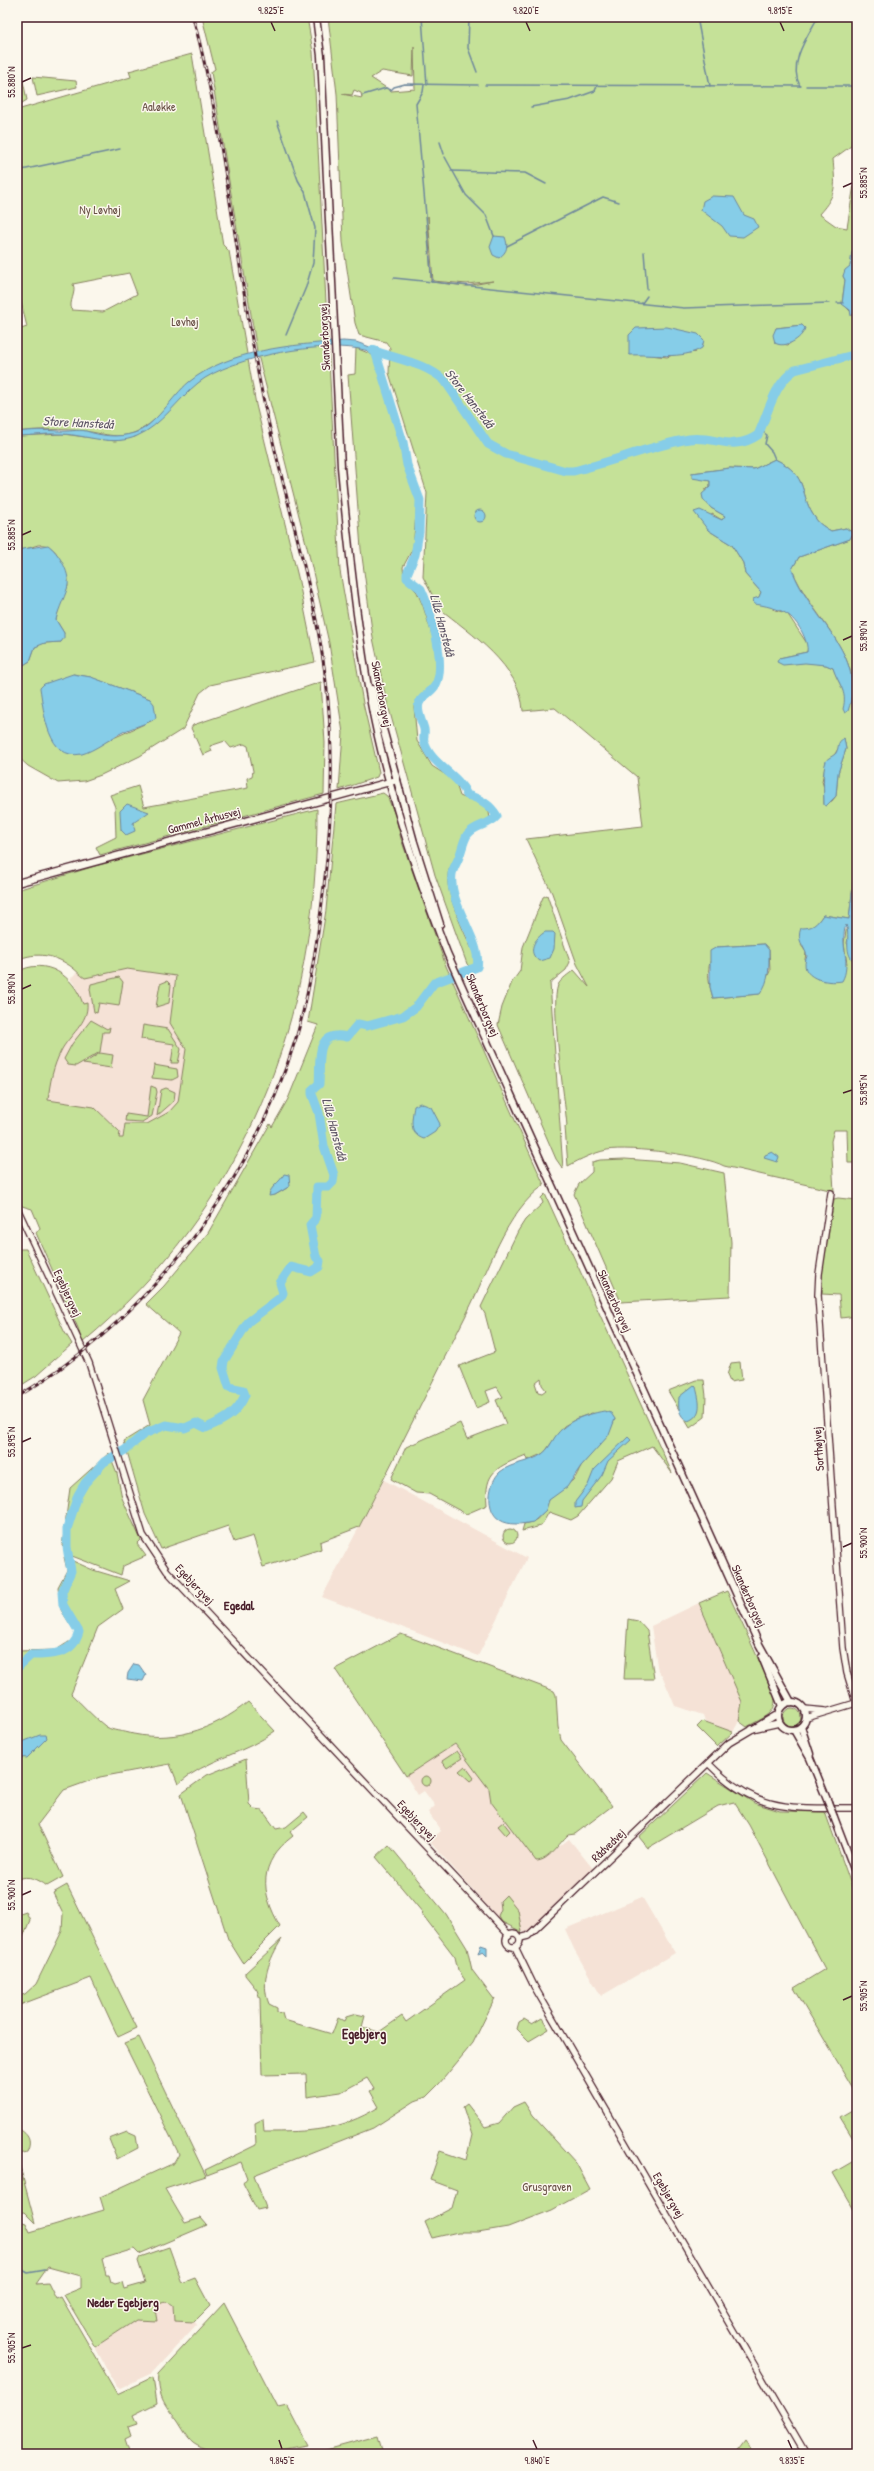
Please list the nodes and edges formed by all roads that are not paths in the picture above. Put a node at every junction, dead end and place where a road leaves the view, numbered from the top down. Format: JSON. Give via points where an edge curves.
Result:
{"nodes":[{"id":1,"x":316,"y":17,"type":"edge"},
{"id":2,"x":363,"y":655,"type":"junction"},
{"id":3,"x":397,"y":780,"type":"junction"},
{"id":4,"x":390,"y":781,"type":"junction"},
{"id":5,"x":17,"y":883,"type":"edge"},
{"id":6,"x":454,"y":967,"type":"junction"},
{"id":7,"x":831,"y":1193,"type":"dead end"},
{"id":8,"x":17,"y":1208,"type":"edge"},
{"id":9,"x":759,"y":1644,"type":"junction"},
{"id":10,"x":791,"y":1702,"type":"junction"},
{"id":11,"x":856,"y":1705,"type":"edge"},
{"id":12,"x":782,"y":1706,"type":"junction"},
{"id":13,"x":804,"y":1709,"type":"junction"},
{"id":14,"x":829,"y":1711,"type":"junction"},
{"id":15,"x":778,"y":1714,"type":"junction"},
{"id":16,"x":806,"y":1718,"type":"junction"},
{"id":17,"x":779,"y":1723,"type":"junction"},
{"id":18,"x":801,"y":1727,"type":"junction"},
{"id":19,"x":752,"y":1730,"type":"junction"},
{"id":20,"x":794,"y":1730,"type":"junction"},
{"id":21,"x":810,"y":1758,"type":"junction"},
{"id":22,"x":708,"y":1764,"type":"junction"},
{"id":23,"x":857,"y":1808,"type":"edge"},
{"id":24,"x":857,"y":1877,"type":"edge"},
{"id":25,"x":509,"y":1935,"type":"junction"},
{"id":26,"x":520,"y":1938,"type":"junction"},
{"id":27,"x":515,"y":1947,"type":"junction"},
{"id":28,"x":806,"y":2454,"type":"edge"}],
"edges":[{"from":1,"to":2,"type":"main road","name":"Skanderborgvej","via":[[321,56],[347,534]]},
{"from":2,"to":3,"type":"main road","name":"Skanderborgvej"},
{"from":2,"to":4,"type":"main road","name":"Skanderborgvej","via":[[374,718]]},
{"from":3,"to":4,"type":"main road","name":"Gammel Århusvej"},
{"from":3,"to":6,"type":"main road","name":"Skanderborgvej","via":[[424,877]]},
{"from":4,"to":5,"type":"main road","name":"Gammel Århusvej"},
{"from":4,"to":6,"type":"main road","name":"Skanderborgvej","via":[[419,879]]},
{"from":6,"to":9,"type":"main road","name":"Skanderborgvej"},
{"from":7,"to":11,"type":"street","name":"Sorthøjvej","via":[[818,1295],[843,1648]]},
{"from":8,"to":25,"type":"street","name":"Egebjergvej","via":[[89,1363],[144,1535],[167,1571]]},
{"from":9,"to":10,"type":"main road","name":"Skanderborgvej"},
{"from":9,"to":12,"type":"main road","name":"Skanderborgvej"},
{"from":10,"to":12,"type":"main road"},
{"from":10,"to":13,"type":"main road"},
{"from":11,"to":14,"type":"street","name":"Sorthøjvej"},
{"from":12,"to":15,"type":"main road"},
{"from":13,"to":14,"type":"street","name":"Sorthøjvej"},
{"from":13,"to":16,"type":"main road"},
{"from":14,"to":16,"type":"street","name":"Sorthøjvej"},
{"from":15,"to":17,"type":"main road"},
{"from":15,"to":19,"type":"street","name":"Rådvedvej"},
{"from":16,"to":18,"type":"main road"},
{"from":17,"to":19,"type":"street","name":"Rådvedvej"},
{"from":17,"to":20,"type":"main road","via":[[785,1729]]},
{"from":18,"to":20,"type":"main road"},
{"from":18,"to":21,"type":"main road"},
{"from":19,"to":22,"type":"street","name":"Rådvedvej","via":[[729,1743]]},
{"from":20,"to":21,"type":"main road"},
{"from":21,"to":24,"type":"main road","bridge":true},
{"from":22,"to":23,"type":"street","via":[[740,1792],[770,1804],[793,1808]]},
{"from":22,"to":26,"type":"street","name":"Rådvedvej","via":[[528,1936]]},
{"from":25,"to":26,"type":"street","via":[[516,1933]]},
{"from":25,"to":27,"type":"street","via":[[507,1942]]},
{"from":26,"to":27,"type":"street","via":[[519,1944]]},
{"from":27,"to":28,"type":"street","name":"Egebjergvej","via":[[534,1986]]}]}
